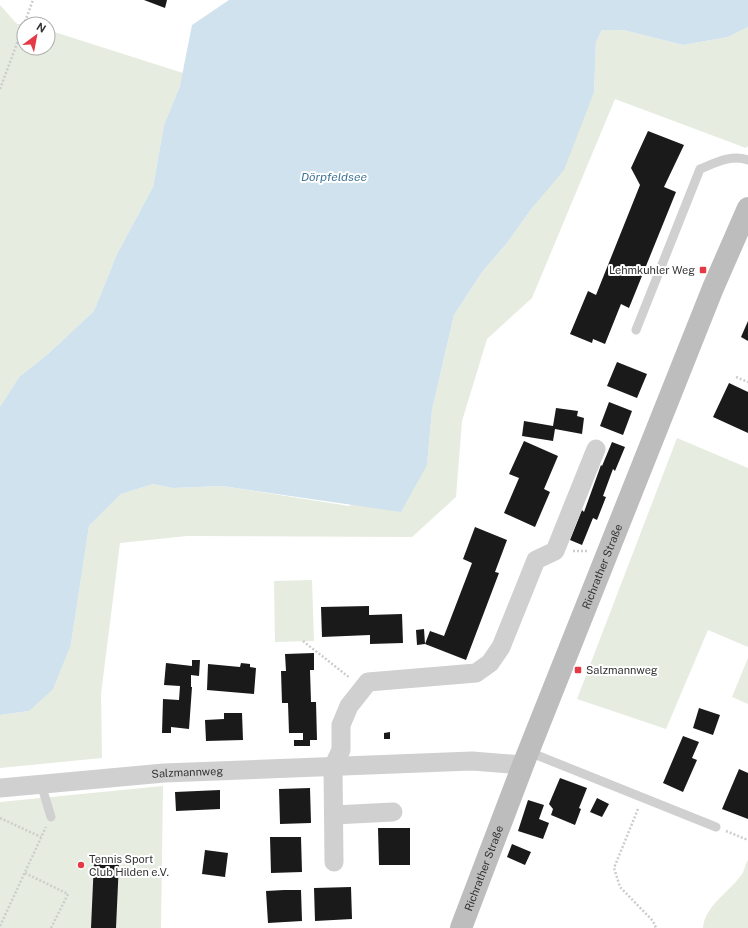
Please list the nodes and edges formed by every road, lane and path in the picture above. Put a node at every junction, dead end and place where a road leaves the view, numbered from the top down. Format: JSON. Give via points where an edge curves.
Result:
{"nodes":[{"id":1,"x":33,"y":0,"type":"edge"},
{"id":2,"x":0,"y":89,"type":"edge"},
{"id":3,"x":748,"y":160,"type":"edge"},
{"id":4,"x":748,"y":208,"type":"edge"},
{"id":5,"x":636,"y":330,"type":"dead end"},
{"id":6,"x":736,"y":377,"type":"dead end"},
{"id":7,"x":748,"y":382,"type":"edge"},
{"id":8,"x":596,"y":449,"type":"dead end"},
{"id":9,"x":303,"y":641,"type":"dead end"},
{"id":10,"x":363,"y":688,"type":"junction"},
{"id":11,"x":526,"y":759,"type":"junction"},
{"id":12,"x":333,"y":767,"type":"junction"},
{"id":13,"x":41,"y":784,"type":"junction"},
{"id":14,"x":0,"y":788,"type":"edge"},
{"id":15,"x":642,"y":797,"type":"junction"},
{"id":16,"x":393,"y":812,"type":"dead end"},
{"id":17,"x":334,"y":815,"type":"junction"},
{"id":18,"x":51,"y":817,"type":"joint"},
{"id":19,"x":0,"y":818,"type":"edge"},
{"id":20,"x":716,"y":827,"type":"joint"},
{"id":21,"x":41,"y":837,"type":"junction"},
{"id":22,"x":748,"y":840,"type":"edge"},
{"id":23,"x":334,"y":862,"type":"dead end"},
{"id":24,"x":25,"y":873,"type":"junction"},
{"id":25,"x":0,"y":926,"type":"edge"},
{"id":26,"x":51,"y":928,"type":"edge"},
{"id":27,"x":461,"y":928,"type":"edge"},
{"id":28,"x":656,"y":928,"type":"edge"}],
"edges":[{"from":1,"to":2,"type":"path"},
{"from":3,"to":5,"type":"lane","via":[[741,157],[719,161],[700,169]]},
{"from":4,"to":11,"type":"main road","name":"Richrather Straße","via":[[713,288]]},
{"from":6,"to":7,"type":"path"},
{"from":8,"to":10,"type":"street","via":[[555,551],[536,560],[501,647],[490,663],[476,673],[368,682]]},
{"from":9,"to":10,"type":"path"},
{"from":10,"to":12,"type":"street","via":[[349,706],[341,725],[341,750]]},
{"from":11,"to":12,"type":"street","name":"Salzmannweg"},
{"from":11,"to":15,"type":"lane"},
{"from":11,"to":27,"type":"main road","name":"Richrather Straße"},
{"from":12,"to":13,"type":"street","name":"Salzmannweg","via":[[164,773]]},
{"from":12,"to":17,"type":"street"},
{"from":13,"to":14,"type":"street","name":"Salzmannweg"},
{"from":13,"to":18,"type":"lane"},
{"from":15,"to":20,"type":"lane"},
{"from":15,"to":28,"type":"path","via":[[614,868],[620,887],[654,921]]},
{"from":16,"to":17,"type":"street"},
{"from":17,"to":23,"type":"street"},
{"from":18,"to":21,"type":"path"},
{"from":19,"to":21,"type":"path"},
{"from":20,"to":22,"type":"path"},
{"from":21,"to":24,"type":"path"},
{"from":24,"to":25,"type":"path"},
{"from":24,"to":26,"type":"path","via":[[68,894]]}]}
